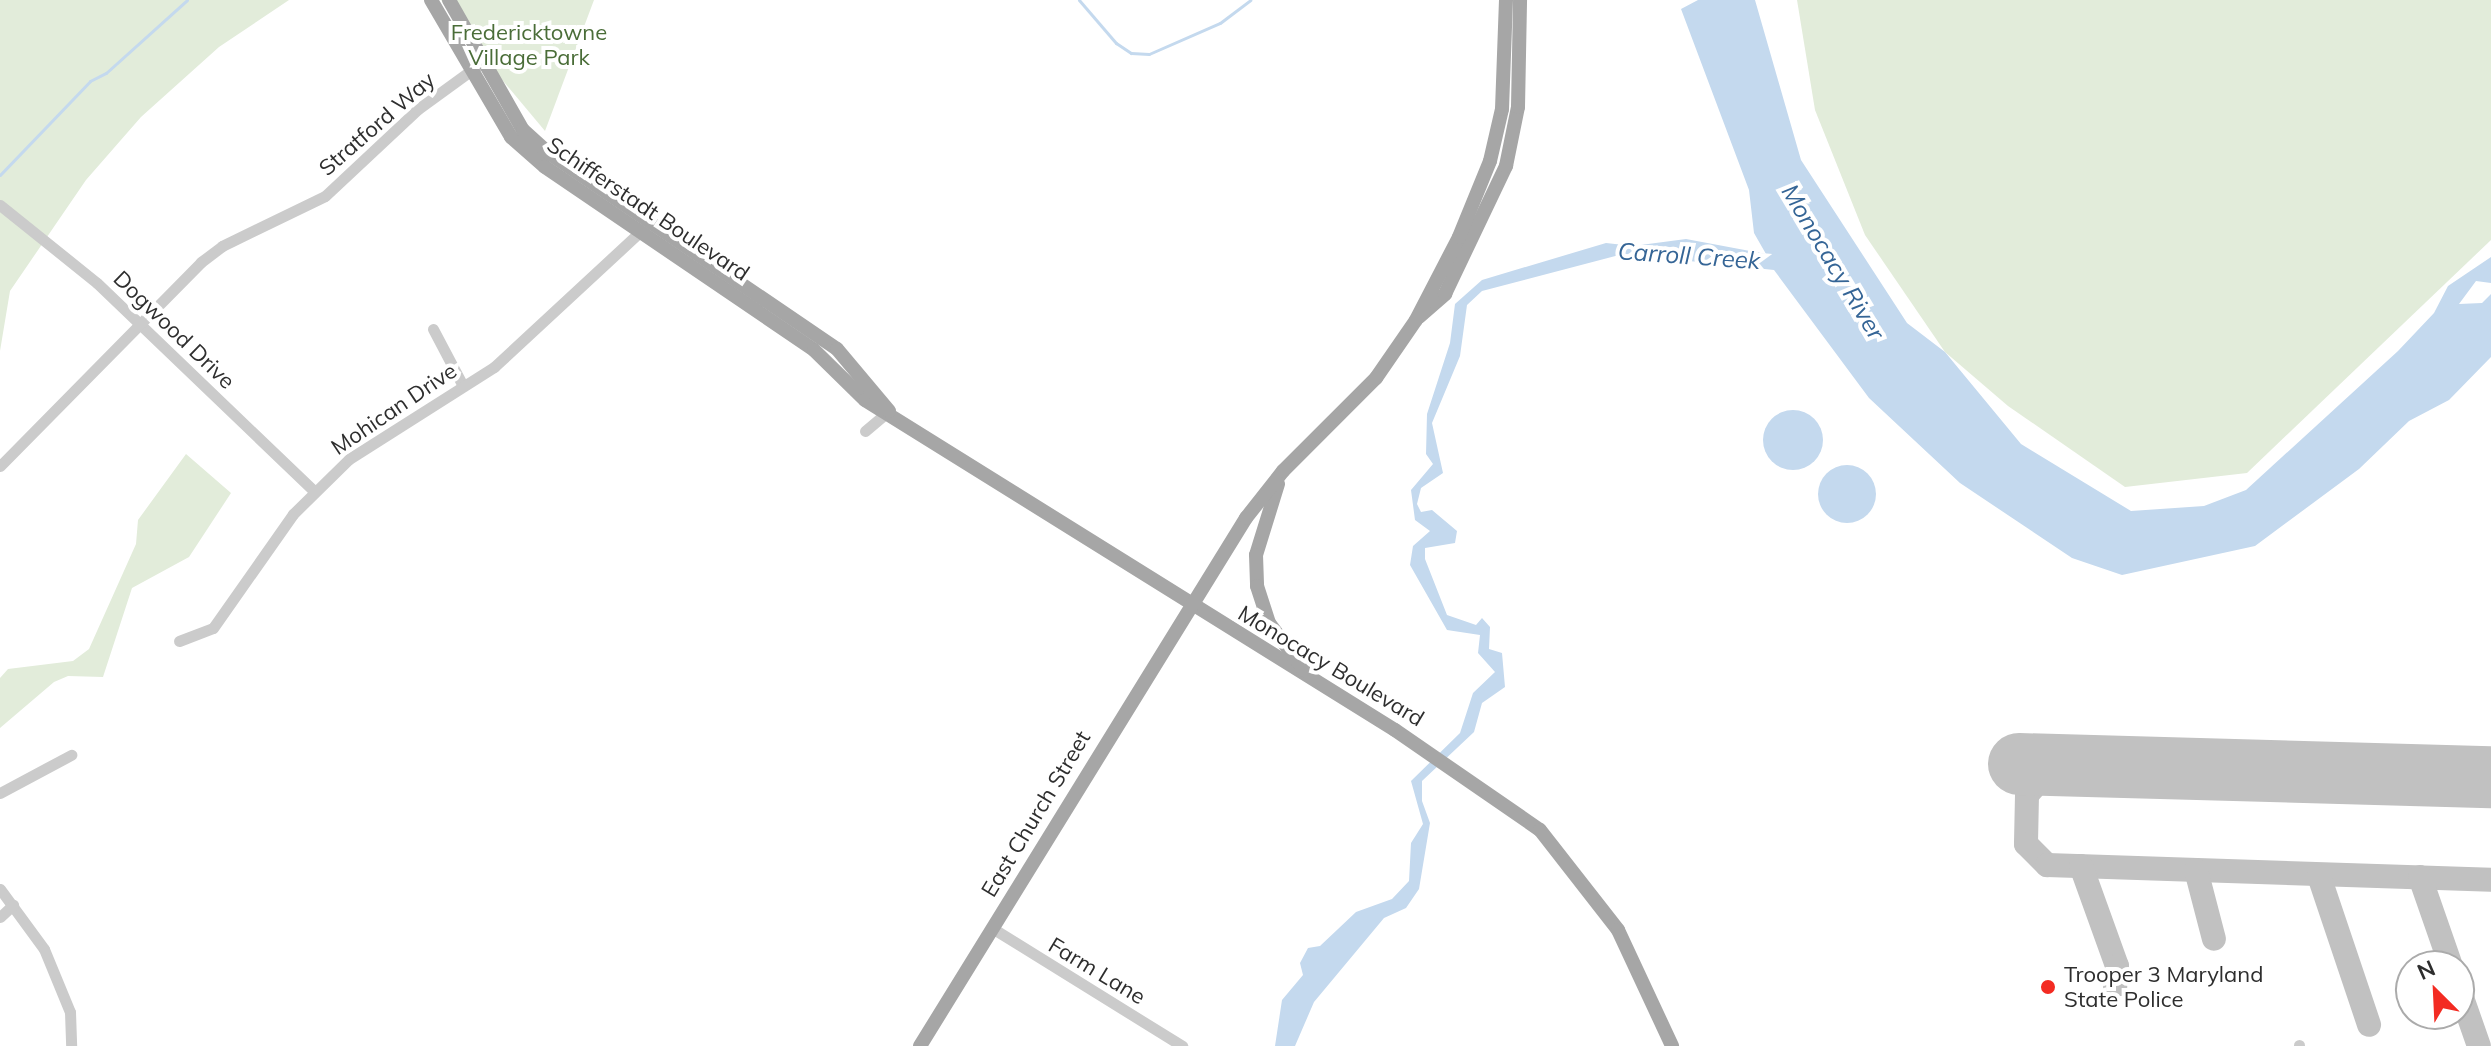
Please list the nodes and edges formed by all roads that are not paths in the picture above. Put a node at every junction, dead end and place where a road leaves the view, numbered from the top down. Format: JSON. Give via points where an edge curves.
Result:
{"nodes":[{"id":1,"x":431,"y":0,"type":"edge"},
{"id":2,"x":449,"y":0,"type":"edge"},
{"id":3,"x":1506,"y":0,"type":"edge"},
{"id":4,"x":1520,"y":0,"type":"edge"},
{"id":5,"x":484,"y":61,"type":"junction"},
{"id":6,"x":471,"y":71,"type":"junction"},
{"id":7,"x":0,"y":205,"type":"edge"},
{"id":8,"x":645,"y":226,"type":"junction"},
{"id":9,"x":1416,"y":320,"type":"junction"},
{"id":10,"x":138,"y":322,"type":"junction"},
{"id":11,"x":433,"y":329,"type":"dead end"},
{"id":12,"x":463,"y":386,"type":"junction"},
{"id":13,"x":889,"y":411,"type":"junction"},
{"id":14,"x":865,"y":431,"type":"dead end"},
{"id":15,"x":0,"y":466,"type":"edge"},
{"id":16,"x":1283,"y":471,"type":"junction"},
{"id":17,"x":314,"y":491,"type":"junction"},
{"id":18,"x":1189,"y":605,"type":"junction"},
{"id":19,"x":179,"y":641,"type":"dead end"},
{"id":20,"x":1316,"y":682,"type":"junction"},
{"id":21,"x":71,"y":755,"type":"dead end"},
{"id":22,"x":0,"y":793,"type":"edge"},
{"id":23,"x":0,"y":889,"type":"edge"},
{"id":24,"x":13,"y":905,"type":"junction"},
{"id":25,"x":0,"y":917,"type":"edge"},
{"id":26,"x":992,"y":928,"type":"junction"},
{"id":27,"x":71,"y":1046,"type":"edge"},
{"id":28,"x":920,"y":1046,"type":"edge"},
{"id":29,"x":1182,"y":1046,"type":"edge"},
{"id":30,"x":1672,"y":1046,"type":"edge"}],
"edges":[{"from":1,"to":6,"type":"main road","name":"Schifferstadt Boulevard"},
{"from":2,"to":5,"type":"main road","name":"Schifferstadt Boulevard"},
{"from":3,"to":9,"type":"main road","via":[[1502,109],[1490,161]]},
{"from":4,"to":9,"type":"main road","via":[[1518,107],[1506,166],[1445,294]]},
{"from":5,"to":6,"type":"street","name":"Stratford Way"},
{"from":5,"to":8,"type":"main road","name":"Schifferstadt Boulevard","via":[[523,130]]},
{"from":6,"to":8,"type":"main road","name":"Schifferstadt Boulevard","via":[[521,148]]},
{"from":6,"to":10,"type":"street","name":"Stratford Way","via":[[418,109],[325,196],[222,246]]},
{"from":7,"to":10,"type":"street","name":"Dogwood Drive"},
{"from":8,"to":12,"type":"street","name":"Mohican Drive","via":[[512,352]]},
{"from":8,"to":13,"type":"main road","name":"Schifferstadt Boulevard","via":[[814,350],[865,400]]},
{"from":9,"to":16,"type":"main road","via":[[1376,378]]},
{"from":10,"to":15,"type":"street","name":"Stratford Way"},
{"from":10,"to":17,"type":"street","name":"Dogwood Drive"},
{"from":11,"to":12,"type":"street"},
{"from":12,"to":17,"type":"street","name":"Mohican Drive","via":[[372,442]]},
{"from":13,"to":14,"type":"street"},
{"from":13,"to":18,"type":"main road","name":"Schifferstadt Boulevard"},
{"from":16,"to":18,"type":"main road"},
{"from":16,"to":20,"type":"main road","via":[[1256,555],[1257,586],[1269,623]]},
{"from":17,"to":19,"type":"street","name":"Mohican Drive","via":[[213,628]]},
{"from":18,"to":20,"type":"main road","name":"Monocacy Boulevard"},
{"from":18,"to":26,"type":"main road","name":"East Church Street"},
{"from":20,"to":30,"type":"main road","name":"Monocacy Boulevard","via":[[1489,791],[1540,830],[1582,878],[1639,968]]},
{"from":21,"to":22,"type":"street"},
{"from":23,"to":24,"type":"street"},
{"from":24,"to":25,"type":"street"},
{"from":24,"to":27,"type":"street","via":[[44,949],[70,1011]]},
{"from":26,"to":28,"type":"main road","name":"East Church Street"},
{"from":26,"to":29,"type":"street","name":"Farm Lane"}]}
